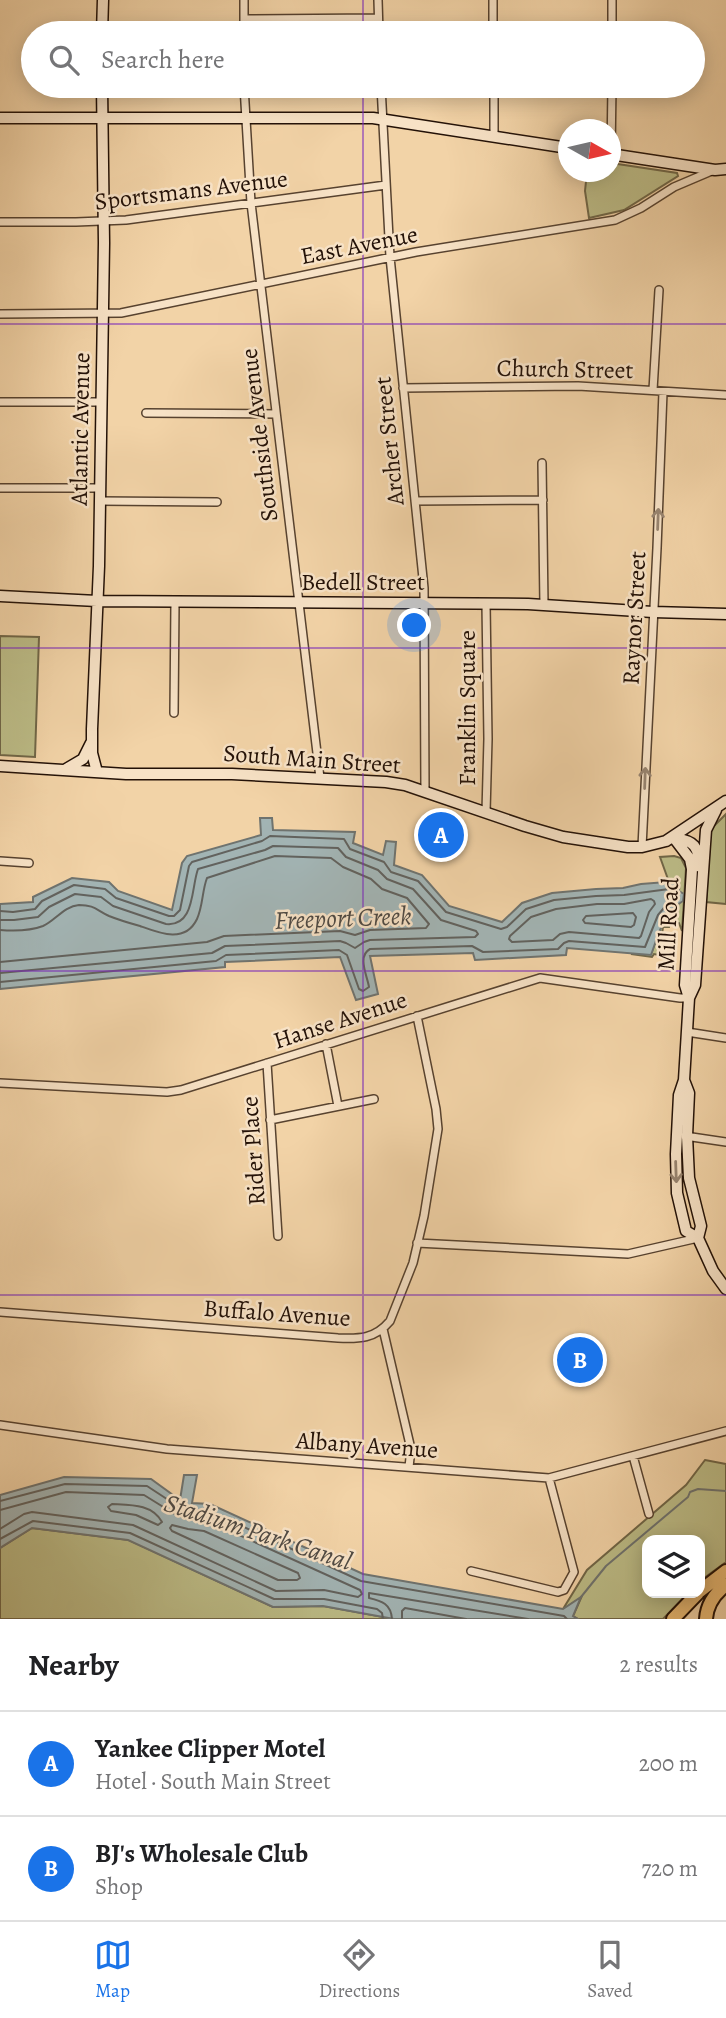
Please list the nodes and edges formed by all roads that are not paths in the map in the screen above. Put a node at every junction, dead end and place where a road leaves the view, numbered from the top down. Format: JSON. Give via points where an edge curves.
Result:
{"nodes":[{"id":1,"x":103,"y":0,"type":"edge"},
{"id":2,"x":244,"y":0,"type":"edge"},
{"id":3,"x":378,"y":0,"type":"edge"},
{"id":4,"x":494,"y":0,"type":"edge"},
{"id":5,"x":612,"y":0,"type":"edge"},
{"id":6,"x":379,"y":18,"type":"joint"},
{"id":7,"x":244,"y":19,"type":"joint"},
{"id":8,"x":102,"y":21,"type":"edge"},
{"id":9,"x":494,"y":21,"type":"edge"},
{"id":10,"x":612,"y":21,"type":"edge"},
{"id":11,"x":102,"y":98,"type":"edge"},
{"id":12,"x":244,"y":98,"type":"edge"},
{"id":13,"x":382,"y":98,"type":"edge"},
{"id":14,"x":494,"y":98,"type":"edge"},
{"id":15,"x":612,"y":98,"type":"edge"},
{"id":16,"x":0,"y":118,"type":"edge"},
{"id":17,"x":102,"y":118,"type":"junction"},
{"id":18,"x":245,"y":118,"type":"junction"},
{"id":19,"x":612,"y":119,"type":"edge"},
{"id":20,"x":383,"y":120,"type":"junction"},
{"id":21,"x":494,"y":137,"type":"junction"},
{"id":22,"x":558,"y":146,"type":"edge"},
{"id":23,"x":621,"y":155,"type":"edge"},
{"id":24,"x":720,"y":169,"type":"edge"},
{"id":25,"x":386,"y":185,"type":"junction"},
{"id":26,"x":251,"y":203,"type":"junction"},
{"id":27,"x":103,"y":221,"type":"junction"},
{"id":28,"x":0,"y":222,"type":"edge"},
{"id":29,"x":390,"y":257,"type":"junction"},
{"id":30,"x":260,"y":284,"type":"junction"},
{"id":31,"x":659,"y":290,"type":"dead end"},
{"id":32,"x":0,"y":314,"type":"edge"},
{"id":33,"x":103,"y":314,"type":"junction"},
{"id":34,"x":403,"y":388,"type":"junction"},
{"id":35,"x":653,"y":390,"type":"junction"},
{"id":36,"x":663,"y":392,"type":"junction"},
{"id":37,"x":726,"y":395,"type":"edge"},
{"id":38,"x":0,"y":402,"type":"edge"},
{"id":39,"x":102,"y":402,"type":"junction"},
{"id":40,"x":146,"y":413,"type":"dead end"},
{"id":41,"x":276,"y":414,"type":"junction"},
{"id":42,"x":542,"y":463,"type":"dead end"},
{"id":43,"x":0,"y":488,"type":"edge"},
{"id":44,"x":100,"y":488,"type":"junction"},
{"id":45,"x":542,"y":500,"type":"junction"},
{"id":46,"x":100,"y":501,"type":"junction"},
{"id":47,"x":415,"y":501,"type":"junction"},
{"id":48,"x":217,"y":502,"type":"dead end"},
{"id":49,"x":0,"y":596,"type":"edge"},
{"id":50,"x":97,"y":601,"type":"junction"},
{"id":51,"x":175,"y":602,"type":"junction"},
{"id":52,"x":298,"y":603,"type":"junction"},
{"id":53,"x":424,"y":604,"type":"junction"},
{"id":54,"x":486,"y":604,"type":"junction"},
{"id":55,"x":544,"y":605,"type":"junction"},
{"id":56,"x":653,"y":612,"type":"junction"},
{"id":57,"x":726,"y":614,"type":"edge"},
{"id":58,"x":174,"y":713,"type":"dead end"},
{"id":59,"x":92,"y":743,"type":"junction"},
{"id":60,"x":0,"y":766,"type":"edge"},
{"id":61,"x":63,"y":771,"type":"junction"},
{"id":62,"x":97,"y":772,"type":"junction"},
{"id":63,"x":320,"y":778,"type":"junction"},
{"id":64,"x":425,"y":792,"type":"junction"},
{"id":65,"x":722,"y":804,"type":"edge"},
{"id":66,"x":486,"y":812,"type":"junction"},
{"id":67,"x":674,"y":838,"type":"junction"},
{"id":68,"x":642,"y":846,"type":"junction"},
{"id":69,"x":0,"y":862,"type":"edge"},
{"id":70,"x":29,"y":863,"type":"dead end"},
{"id":71,"x":701,"y":886,"type":"junction"},
{"id":72,"x":689,"y":998,"type":"junction"},
{"id":73,"x":418,"y":1016,"type":"junction"},
{"id":74,"x":687,"y":1032,"type":"junction"},
{"id":75,"x":726,"y":1038,"type":"edge"},
{"id":76,"x":326,"y":1044,"type":"junction"},
{"id":77,"x":267,"y":1063,"type":"junction"},
{"id":78,"x":0,"y":1083,"type":"edge"},
{"id":79,"x":374,"y":1100,"type":"dead end"},
{"id":80,"x":338,"y":1106,"type":"junction"},
{"id":81,"x":270,"y":1120,"type":"junction"},
{"id":82,"x":682,"y":1135,"type":"junction"},
{"id":83,"x":726,"y":1142,"type":"edge"},
{"id":84,"x":278,"y":1236,"type":"dead end"},
{"id":85,"x":698,"y":1238,"type":"junction"},
{"id":86,"x":418,"y":1243,"type":"junction"},
{"id":87,"x":724,"y":1284,"type":"edge"},
{"id":88,"x":0,"y":1312,"type":"edge"},
{"id":89,"x":383,"y":1329,"type":"junction"},
{"id":90,"x":0,"y":1425,"type":"edge"},
{"id":91,"x":726,"y":1431,"type":"edge"},
{"id":92,"x":633,"y":1455,"type":"junction"},
{"id":93,"x":409,"y":1467,"type":"junction"},
{"id":94,"x":550,"y":1478,"type":"junction"},
{"id":95,"x":649,"y":1514,"type":"dead end"},
{"id":96,"x":471,"y":1571,"type":"dead end"},
{"id":97,"x":726,"y":1571,"type":"edge"},
{"id":98,"x":726,"y":1585,"type":"edge"},
{"id":99,"x":705,"y":1587,"type":"edge"},
{"id":100,"x":693,"y":1598,"type":"edge"},
{"id":101,"x":673,"y":1619,"type":"edge"},
{"id":102,"x":706,"y":1619,"type":"edge"}],
"edges":[{"from":1,"to":8,"type":"main road"},
{"from":2,"to":7,"type":"street"},
{"from":3,"to":6,"type":"street"},
{"from":4,"to":9,"type":"street"},
{"from":5,"to":10,"type":"street"},
{"from":6,"to":7,"type":"street"},
{"from":11,"to":17,"type":"main road","name":"Atlantic Avenue"},
{"from":12,"to":18,"type":"street","name":"Southside Avenue"},
{"from":13,"to":20,"type":"street","name":"Archer Street"},
{"from":14,"to":21,"type":"street"},
{"from":15,"to":19,"type":"street"},
{"from":16,"to":17,"type":"main road"},
{"from":17,"to":18,"type":"main road"},
{"from":17,"to":27,"type":"main road","name":"Atlantic Avenue"},
{"from":18,"to":20,"type":"main road"},
{"from":18,"to":26,"type":"street","name":"Southside Avenue"},
{"from":20,"to":21,"type":"main road"},
{"from":20,"to":25,"type":"street","name":"Archer Street"},
{"from":21,"to":22,"type":"main road"},
{"from":23,"to":24,"type":"main road"},
{"from":24,"to":29,"type":"street","name":"East Avenue","via":[[674,187],[615,220]]},
{"from":25,"to":26,"type":"street","name":"Sportsmans Avenue"},
{"from":25,"to":29,"type":"street","name":"Archer Street"},
{"from":26,"to":27,"type":"street","name":"Sportsmans Avenue"},
{"from":26,"to":30,"type":"street","name":"Southside Avenue"},
{"from":27,"to":28,"type":"street","name":"Sportsmans Avenue"},
{"from":27,"to":33,"type":"main road","name":"Atlantic Avenue"},
{"from":29,"to":30,"type":"street","name":"East Avenue"},
{"from":29,"to":34,"type":"street","name":"Archer Street"},
{"from":30,"to":33,"type":"street","name":"East Avenue"},
{"from":30,"to":41,"type":"street","name":"Southside Avenue"},
{"from":31,"to":35,"type":"street"},
{"from":32,"to":33,"type":"street","name":"East Avenue"},
{"from":33,"to":39,"type":"main road","name":"Atlantic Avenue"},
{"from":34,"to":35,"type":"street","name":"Church Street"},
{"from":34,"to":47,"type":"street","name":"Archer Street"},
{"from":35,"to":36,"type":"street","name":"Church Street"},
{"from":36,"to":37,"type":"street","name":"Church Street"},
{"from":56,"to":36,"type":"street","name":"Raynor Street","one_way":true},
{"from":38,"to":39,"type":"street"},
{"from":39,"to":44,"type":"main road","name":"Atlantic Avenue"},
{"from":40,"to":41,"type":"street"},
{"from":41,"to":52,"type":"street","name":"Southside Avenue"},
{"from":42,"to":45,"type":"street"},
{"from":43,"to":44,"type":"street"},
{"from":44,"to":46,"type":"main road","name":"Atlantic Avenue"},
{"from":45,"to":47,"type":"street"},
{"from":45,"to":55,"type":"street"},
{"from":46,"to":48,"type":"street"},
{"from":46,"to":50,"type":"main road","name":"Atlantic Avenue"},
{"from":47,"to":53,"type":"street","name":"Archer Street"},
{"from":49,"to":50,"type":"main road","name":"Bedell Street"},
{"from":50,"to":51,"type":"main road","name":"Bedell Street"},
{"from":50,"to":59,"type":"main road","name":"Atlantic Avenue"},
{"from":51,"to":52,"type":"main road","name":"Bedell Street"},
{"from":51,"to":58,"type":"street"},
{"from":52,"to":53,"type":"main road","name":"Bedell Street"},
{"from":52,"to":63,"type":"street","name":"Southside Avenue"},
{"from":53,"to":54,"type":"main road","name":"Bedell Street"},
{"from":53,"to":64,"type":"street","name":"Archer Street"},
{"from":54,"to":55,"type":"main road","name":"Bedell Street"},
{"from":54,"to":66,"type":"street","name":"Franklin Square"},
{"from":55,"to":56,"type":"main road","name":"Bedell Street"},
{"from":56,"to":57,"type":"main road","name":"Bedell Street"},
{"from":68,"to":56,"type":"street","name":"Raynor Street","one_way":true},
{"from":59,"to":61,"type":"main road","via":[[79,763]]},
{"from":59,"to":62,"type":"main road","name":"Atlantic Avenue"},
{"from":60,"to":61,"type":"main road","name":"South Main Street"},
{"from":61,"to":62,"type":"main road","name":"South Main Street"},
{"from":62,"to":63,"type":"main road","name":"South Main Street"},
{"from":63,"to":64,"type":"main road","name":"South Main Street","via":[[386,782]]},
{"from":64,"to":66,"type":"main road","name":"South Main Street"},
{"from":65,"to":67,"type":"main road","name":"South Main Street"},
{"from":65,"to":71,"type":"main road","name":"Mill Road","via":[[706,830]]},
{"from":66,"to":68,"type":"main road","name":"South Main Street","via":[[563,836]]},
{"from":67,"to":68,"type":"main road","name":"South Main Street"},
{"from":67,"to":71,"type":"main road","name":"Mill Road","via":[[695,847]]},
{"from":67,"to":72,"type":"main road","name":"Mill Road","via":[[692,869],[685,985]]},
{"from":69,"to":70,"type":"street"},
{"from":71,"to":72,"type":"main road","name":"Mill Road","via":[[695,985]]},
{"from":72,"to":73,"type":"street","name":"Hanse Avenue","via":[[540,978]]},
{"from":72,"to":74,"type":"main road","name":"Mill Road"},
{"from":73,"to":76,"type":"street","name":"Hanse Avenue"},
{"from":73,"to":86,"type":"street","name":"Buffalo Avenue","via":[[438,1129]]},
{"from":74,"to":75,"type":"street"},
{"from":74,"to":82,"type":"main road","name":"Mill Road","via":[[684,1080],[689,1093]]},
{"from":76,"to":77,"type":"street","name":"Hanse Avenue"},
{"from":76,"to":80,"type":"street"},
{"from":77,"to":78,"type":"street","name":"Hanse Avenue","via":[[167,1092]]},
{"from":77,"to":81,"type":"street","name":"Rider Place"},
{"from":79,"to":80,"type":"street"},
{"from":80,"to":81,"type":"street"},
{"from":81,"to":84,"type":"street","name":"Rider Place"},
{"from":82,"to":83,"type":"street"},
{"from":82,"to":85,"type":"main road","name":"Mill Road","via":[[701,1226]]},
{"from":82,"to":85,"type":"main road","name":"Mill Road","one_way":true,"via":[[677,1193],[686,1231]]},
{"from":85,"to":86,"type":"street","via":[[628,1254]]},
{"from":85,"to":87,"type":"main road","name":"Mill Road"},
{"from":86,"to":89,"type":"street","name":"Buffalo Avenue"},
{"from":88,"to":89,"type":"street","name":"Buffalo Avenue","via":[[338,1338],[361,1339]]},
{"from":89,"to":93,"type":"street","via":[[411,1448]]},
{"from":90,"to":93,"type":"street","name":"Albany Avenue","via":[[167,1449]]},
{"from":91,"to":92,"type":"street","name":"Albany Avenue"},
{"from":92,"to":94,"type":"street","name":"Albany Avenue"},
{"from":92,"to":95,"type":"street"},
{"from":93,"to":94,"type":"street","name":"Albany Avenue"},
{"from":94,"to":96,"type":"street","via":[[574,1572],[564,1590]]},
{"from":97,"to":99,"type":"highway"},
{"from":98,"to":102,"type":"highway","via":[[713,1597]]},
{"from":100,"to":101,"type":"highway"}]}
